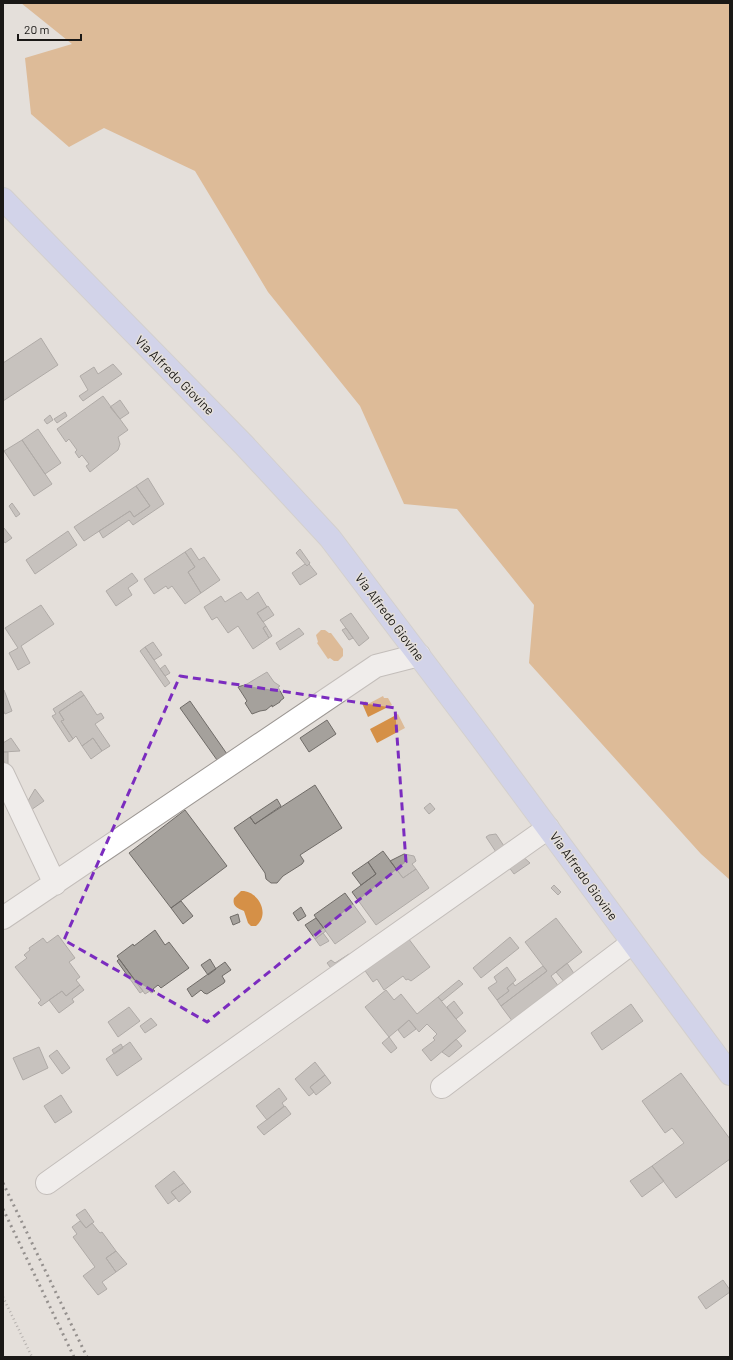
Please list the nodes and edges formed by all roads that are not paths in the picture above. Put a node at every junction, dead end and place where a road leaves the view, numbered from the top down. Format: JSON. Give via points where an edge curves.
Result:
{"nodes":[{"id":1,"x":3,"y":200,"type":"edge"},
{"id":2,"x":419,"y":655,"type":"junction"},
{"id":3,"x":3,"y":774,"type":"edge"},
{"id":4,"x":548,"y":828,"type":"junction"},
{"id":5,"x":55,"y":884,"type":"junction"},
{"id":6,"x":3,"y":918,"type":"edge"},
{"id":7,"x":632,"y":943,"type":"junction"},
{"id":8,"x":730,"y":1074,"type":"edge"},
{"id":9,"x":442,"y":1087,"type":"dead end"},
{"id":10,"x":47,"y":1183,"type":"dead end"}],
"edges":[{"from":1,"to":2,"type":"main road","name":"Via Alfredo Giovine","via":[[244,445],[325,533]]},
{"from":2,"to":4,"type":"main road","name":"Via Alfredo Giovine"},
{"from":2,"to":5,"type":"street","via":[[376,666]]},
{"from":3,"to":5,"type":"street"},
{"from":4,"to":7,"type":"main road","name":"Via Alfredo Giovine"},
{"from":4,"to":10,"type":"street"},
{"from":5,"to":6,"type":"street"},
{"from":7,"to":8,"type":"main road","name":"Via Alfredo Giovine"},
{"from":7,"to":9,"type":"street"}]}
